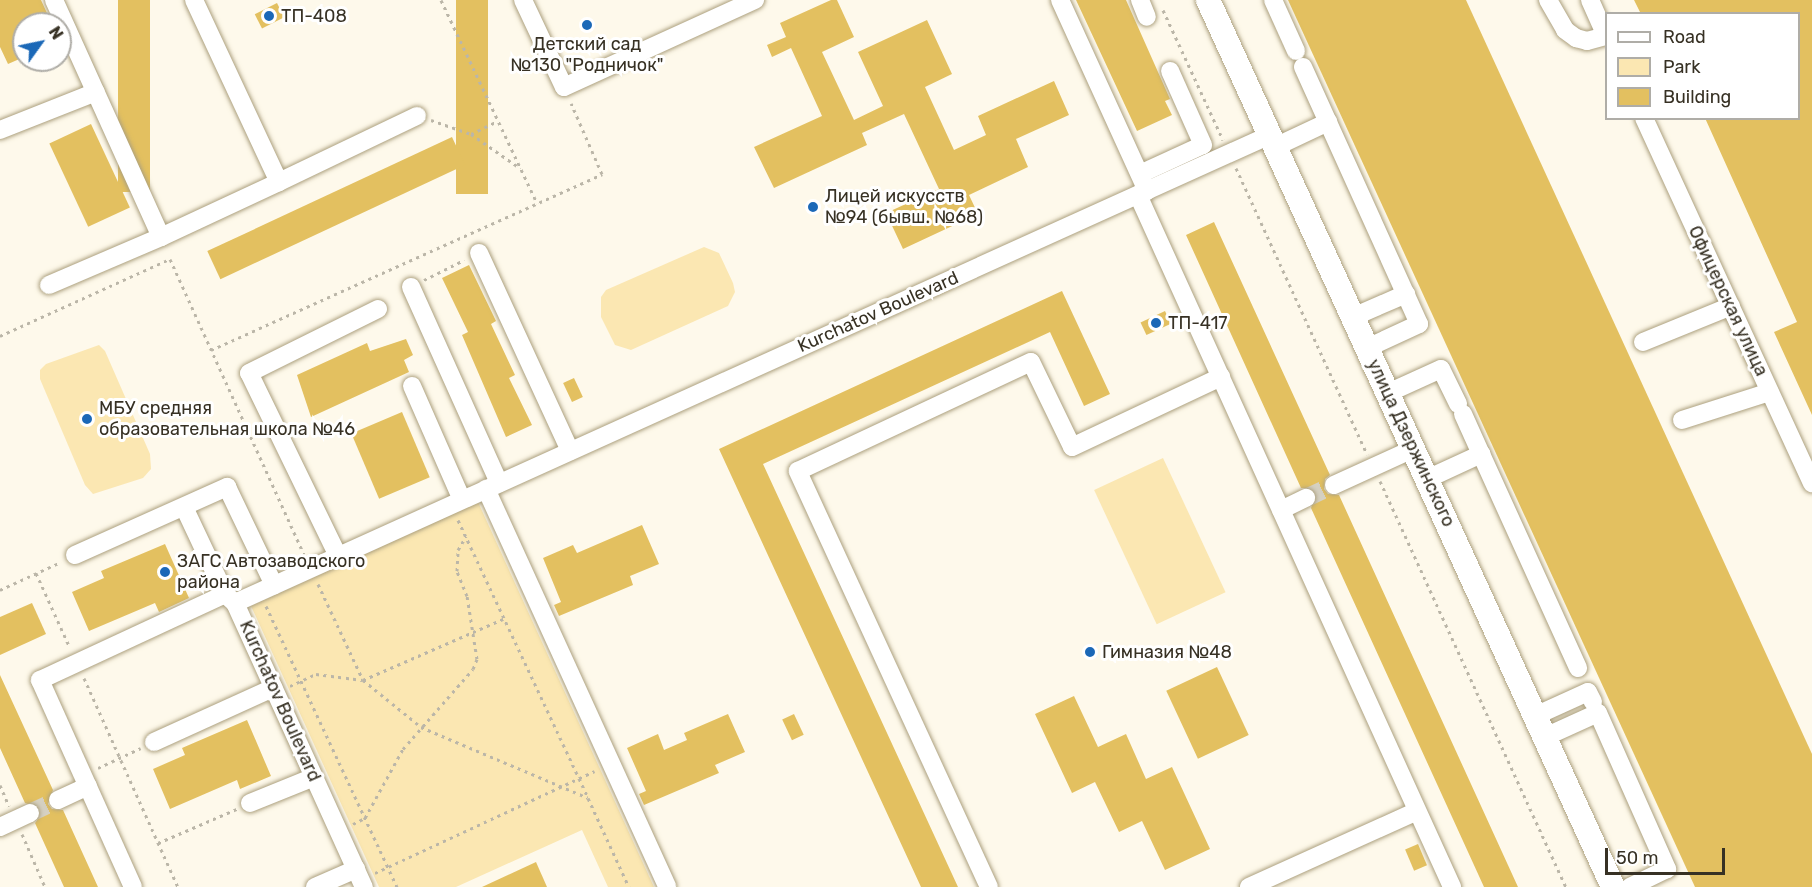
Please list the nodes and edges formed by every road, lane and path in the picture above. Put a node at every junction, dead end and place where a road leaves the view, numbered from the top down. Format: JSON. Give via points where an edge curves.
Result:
{"nodes":[{"id":1,"x":54,"y":0,"type":"edge"},
{"id":2,"x":194,"y":0,"type":"edge"},
{"id":3,"x":441,"y":0,"type":"edge"},
{"id":4,"x":523,"y":0,"type":"edge"},
{"id":5,"x":755,"y":0,"type":"edge"},
{"id":6,"x":1060,"y":0,"type":"edge"},
{"id":7,"x":1159,"y":0,"type":"edge"},
{"id":8,"x":1208,"y":0,"type":"edge"},
{"id":9,"x":1273,"y":0,"type":"edge"},
{"id":10,"x":1548,"y":0,"type":"edge"},
{"id":11,"x":1590,"y":0,"type":"edge"},
{"id":12,"x":1605,"y":34,"type":"edge"},
{"id":13,"x":1605,"y":36,"type":"edge"},
{"id":14,"x":1170,"y":71,"type":"dead end"},
{"id":15,"x":564,"y":87,"type":"junction"},
{"id":16,"x":96,"y":92,"type":"junction"},
{"id":17,"x":417,"y":116,"type":"joint"},
{"id":18,"x":1645,"y":120,"type":"edge"},
{"id":19,"x":498,"y":121,"type":"junction"},
{"id":20,"x":1328,"y":122,"type":"junction"},
{"id":21,"x":0,"y":130,"type":"edge"},
{"id":22,"x":471,"y":134,"type":"junction"},
{"id":23,"x":1272,"y":141,"type":"junction"},
{"id":24,"x":1230,"y":154,"type":"junction"},
{"id":25,"x":521,"y":169,"type":"junction"},
{"id":26,"x":1140,"y":174,"type":"junction"},
{"id":27,"x":279,"y":182,"type":"junction"},
{"id":28,"x":1143,"y":193,"type":"junction"},
{"id":29,"x":537,"y":203,"type":"junction"},
{"id":30,"x":161,"y":237,"type":"junction"},
{"id":31,"x":479,"y":253,"type":"joint"},
{"id":32,"x":49,"y":285,"type":"dead end"},
{"id":33,"x":411,"y":287,"type":"joint"},
{"id":34,"x":1406,"y":294,"type":"junction"},
{"id":35,"x":1731,"y":306,"type":"junction"},
{"id":36,"x":378,"y":309,"type":"dead end"},
{"id":37,"x":1353,"y":317,"type":"junction"},
{"id":38,"x":0,"y":336,"type":"edge"},
{"id":39,"x":1643,"y":342,"type":"dead end"},
{"id":40,"x":1367,"y":348,"type":"junction"},
{"id":41,"x":211,"y":350,"type":"junction"},
{"id":42,"x":1221,"y":377,"type":"junction"},
{"id":43,"x":412,"y":386,"type":"dead end"},
{"id":44,"x":1770,"y":392,"type":"junction"},
{"id":45,"x":1388,"y":393,"type":"junction"},
{"id":46,"x":1682,"y":420,"type":"dead end"},
{"id":47,"x":1413,"y":448,"type":"junction"},
{"id":48,"x":570,"y":451,"type":"junction"},
{"id":49,"x":1481,"y":454,"type":"junction"},
{"id":50,"x":1373,"y":467,"type":"junction"},
{"id":51,"x":1427,"y":479,"type":"junction"},
{"id":52,"x":1812,"y":483,"type":"edge"},
{"id":53,"x":1335,"y":485,"type":"tunnel mouth"},
{"id":54,"x":493,"y":486,"type":"junction"},
{"id":55,"x":1306,"y":498,"type":"tunnel mouth"},
{"id":56,"x":457,"y":503,"type":"junction"},
{"id":57,"x":184,"y":507,"type":"junction"},
{"id":58,"x":1281,"y":510,"type":"junction"},
{"id":59,"x":466,"y":536,"type":"junction"},
{"id":60,"x":75,"y":555,"type":"joint"},
{"id":61,"x":338,"y":556,"type":"junction"},
{"id":62,"x":310,"y":568,"type":"junction"},
{"id":63,"x":36,"y":573,"type":"junction"},
{"id":64,"x":267,"y":588,"type":"junction"},
{"id":65,"x":0,"y":590,"type":"edge"},
{"id":66,"x":230,"y":598,"type":"junction"},
{"id":67,"x":503,"y":619,"type":"junction"},
{"id":68,"x":474,"y":632,"type":"junction"},
{"id":69,"x":76,"y":663,"type":"junction"},
{"id":70,"x":363,"y":680,"type":"junction"},
{"id":71,"x":301,"y":681,"type":"junction"},
{"id":72,"x":274,"y":690,"type":"junction"},
{"id":73,"x":1540,"y":726,"type":"junction"},
{"id":74,"x":421,"y":727,"type":"junction"},
{"id":75,"x":154,"y":742,"type":"joint"},
{"id":76,"x":120,"y":758,"type":"junction"},
{"id":77,"x":611,"y":764,"type":"junction"},
{"id":78,"x":314,"y":777,"type":"junction"},
{"id":79,"x":579,"y":779,"type":"junction"},
{"id":80,"x":85,"y":781,"type":"junction"},
{"id":81,"x":561,"y":787,"type":"junction"},
{"id":82,"x":588,"y":798,"type":"junction"},
{"id":83,"x":58,"y":800,"type":"tunnel mouth"},
{"id":84,"x":250,"y":804,"type":"joint"},
{"id":85,"x":1417,"y":811,"type":"junction"},
{"id":86,"x":30,"y":813,"type":"tunnel mouth"},
{"id":87,"x":365,"y":818,"type":"junction"},
{"id":88,"x":0,"y":827,"type":"edge"},
{"id":89,"x":338,"y":830,"type":"junction"},
{"id":90,"x":158,"y":843,"type":"junction"},
{"id":91,"x":387,"y":867,"type":"junction"},
{"id":92,"x":360,"y":879,"type":"edge"},
{"id":93,"x":133,"y":887,"type":"edge"},
{"id":94,"x":178,"y":887,"type":"edge"},
{"id":95,"x":315,"y":887,"type":"edge"},
{"id":96,"x":397,"y":887,"type":"edge"},
{"id":97,"x":629,"y":887,"type":"edge"},
{"id":98,"x":667,"y":887,"type":"edge"},
{"id":99,"x":989,"y":887,"type":"edge"},
{"id":100,"x":1249,"y":887,"type":"edge"},
{"id":101,"x":1452,"y":887,"type":"edge"},
{"id":102,"x":1566,"y":887,"type":"edge"},
{"id":103,"x":1613,"y":887,"type":"edge"},
{"id":104,"x":1630,"y":887,"type":"edge"}],
"edges":[{"from":1,"to":16,"type":"street"},
{"from":2,"to":27,"type":"street"},
{"from":3,"to":19,"type":"path"},
{"from":4,"to":15,"type":"street"},
{"from":5,"to":15,"type":"street"},
{"from":6,"to":26,"type":"street"},
{"from":7,"to":24,"type":"path"},
{"from":8,"to":23,"type":"main road","name":"улица Дзержинского"},
{"from":9,"to":20,"type":"street"},
{"from":10,"to":13,"type":"street","via":[[1565,30],[1576,39],[1587,41]]},
{"from":11,"to":12,"type":"street"},
{"from":14,"to":26,"type":"street","via":[[1203,145]]},
{"from":15,"to":29,"type":"path","via":[[602,174]]},
{"from":16,"to":21,"type":"street"},
{"from":16,"to":30,"type":"street"},
{"from":17,"to":22,"type":"path"},
{"from":17,"to":27,"type":"street"},
{"from":18,"to":35,"type":"street","name":"Офицерская улица"},
{"from":19,"to":22,"type":"path"},
{"from":19,"to":25,"type":"path"},
{"from":20,"to":23,"type":"street","name":"Kurchatov Boulevard"},
{"from":20,"to":34,"type":"street"},
{"from":22,"to":25,"type":"path"},
{"from":23,"to":24,"type":"street","name":"Kurchatov Boulevard"},
{"from":23,"to":37,"type":"main road","name":"улица Дзержинского"},
{"from":24,"to":28,"type":"street","name":"Kurchatov Boulevard"},
{"from":24,"to":50,"type":"path"},
{"from":25,"to":29,"type":"path"},
{"from":26,"to":28,"type":"street"},
{"from":27,"to":30,"type":"street"},
{"from":28,"to":42,"type":"street"},
{"from":28,"to":48,"type":"street","name":"Kurchatov Boulevard"},
{"from":29,"to":41,"type":"path"},
{"from":30,"to":32,"type":"street"},
{"from":31,"to":33,"type":"path"},
{"from":31,"to":48,"type":"street"},
{"from":33,"to":54,"type":"street"},
{"from":34,"to":37,"type":"street"},
{"from":34,"to":40,"type":"street","via":[[1419,324]]},
{"from":35,"to":39,"type":"street"},
{"from":35,"to":44,"type":"street","name":"Офицерская улица"},
{"from":36,"to":61,"type":"street","via":[[249,373]]},
{"from":37,"to":40,"type":"main road","name":"улица Дзержинского"},
{"from":38,"to":41,"type":"path","via":[[170,259]]},
{"from":40,"to":45,"type":"main road","name":"улица Дзержинского"},
{"from":41,"to":62,"type":"path"},
{"from":42,"to":58,"type":"street"},
{"from":42,"to":99,"type":"street","via":[[1072,447],[1031,362],[798,471]]},
{"from":43,"to":56,"type":"street"},
{"from":44,"to":46,"type":"street"},
{"from":44,"to":52,"type":"street","name":"Офицерская улица"},
{"from":45,"to":47,"type":"main road","name":"улица Дзержинского"},
{"from":45,"to":49,"type":"street","via":[[1441,369]]},
{"from":47,"to":50,"type":"street"},
{"from":47,"to":51,"type":"main road","name":"улица Дзержинского"},
{"from":48,"to":54,"type":"street","name":"Kurchatov Boulevard"},
{"from":49,"to":51,"type":"street"},
{"from":49,"to":73,"type":"street","via":[[1586,686]]},
{"from":50,"to":53,"type":"street"},
{"from":50,"to":102,"type":"path"},
{"from":51,"to":73,"type":"main road","name":"улица Дзержинского"},
{"from":54,"to":56,"type":"street","name":"Kurchatov Boulevard"},
{"from":54,"to":77,"type":"street"},
{"from":55,"to":58,"type":"street"},
{"from":56,"to":59,"type":"path"},
{"from":56,"to":61,"type":"street","name":"Kurchatov Boulevard"},
{"from":57,"to":60,"type":"street"},
{"from":57,"to":64,"type":"street","via":[[227,487]]},
{"from":57,"to":66,"type":"street"},
{"from":58,"to":85,"type":"street"},
{"from":59,"to":67,"type":"path"},
{"from":59,"to":68,"type":"path","via":[[458,550],[457,571],[468,596]]},
{"from":60,"to":63,"type":"path"},
{"from":61,"to":62,"type":"street","name":"Kurchatov Boulevard"},
{"from":62,"to":64,"type":"street","name":"Kurchatov Boulevard"},
{"from":62,"to":70,"type":"path"},
{"from":63,"to":65,"type":"path"},
{"from":63,"to":69,"type":"path"},
{"from":64,"to":66,"type":"street","name":"Kurchatov Boulevard"},
{"from":64,"to":71,"type":"path"},
{"from":66,"to":69,"type":"street"},
{"from":66,"to":72,"type":"street","name":"Kurchatov Boulevard"},
{"from":67,"to":68,"type":"path"},
{"from":67,"to":79,"type":"path"},
{"from":68,"to":70,"type":"path"},
{"from":68,"to":74,"type":"path","via":[[477,659],[473,669]]},
{"from":69,"to":76,"type":"path"},
{"from":69,"to":80,"type":"street","via":[[40,680]]},
{"from":70,"to":71,"type":"path","via":[[316,674]]},
{"from":70,"to":74,"type":"path"},
{"from":71,"to":72,"type":"path"},
{"from":71,"to":87,"type":"path"},
{"from":72,"to":75,"type":"street"},
{"from":72,"to":78,"type":"street","name":"Kurchatov Boulevard"},
{"from":73,"to":103,"type":"main road","name":"улица Дзержинского"},
{"from":73,"to":104,"type":"street","via":[[1598,713],[1667,869]]},
{"from":74,"to":81,"type":"path"},
{"from":74,"to":87,"type":"path","via":[[403,749]]},
{"from":75,"to":76,"type":"path"},
{"from":76,"to":80,"type":"path"},
{"from":76,"to":90,"type":"path"},
{"from":77,"to":79,"type":"path"},
{"from":77,"to":98,"type":"street"},
{"from":78,"to":84,"type":"street"},
{"from":78,"to":89,"type":"street","name":"Kurchatov Boulevard"},
{"from":79,"to":81,"type":"path"},
{"from":79,"to":82,"type":"path"},
{"from":80,"to":83,"type":"street"},
{"from":80,"to":93,"type":"street"},
{"from":81,"to":82,"type":"path"},
{"from":81,"to":91,"type":"path"},
{"from":82,"to":97,"type":"path"},
{"from":84,"to":90,"type":"path"},
{"from":85,"to":100,"type":"street"},
{"from":85,"to":101,"type":"street"},
{"from":86,"to":88,"type":"street"},
{"from":87,"to":89,"type":"path"},
{"from":87,"to":91,"type":"path"},
{"from":89,"to":92,"type":"street","name":"Kurchatov Boulevard"},
{"from":90,"to":94,"type":"path"},
{"from":91,"to":92,"type":"path"},
{"from":91,"to":96,"type":"path"},
{"from":92,"to":95,"type":"street"}]}
